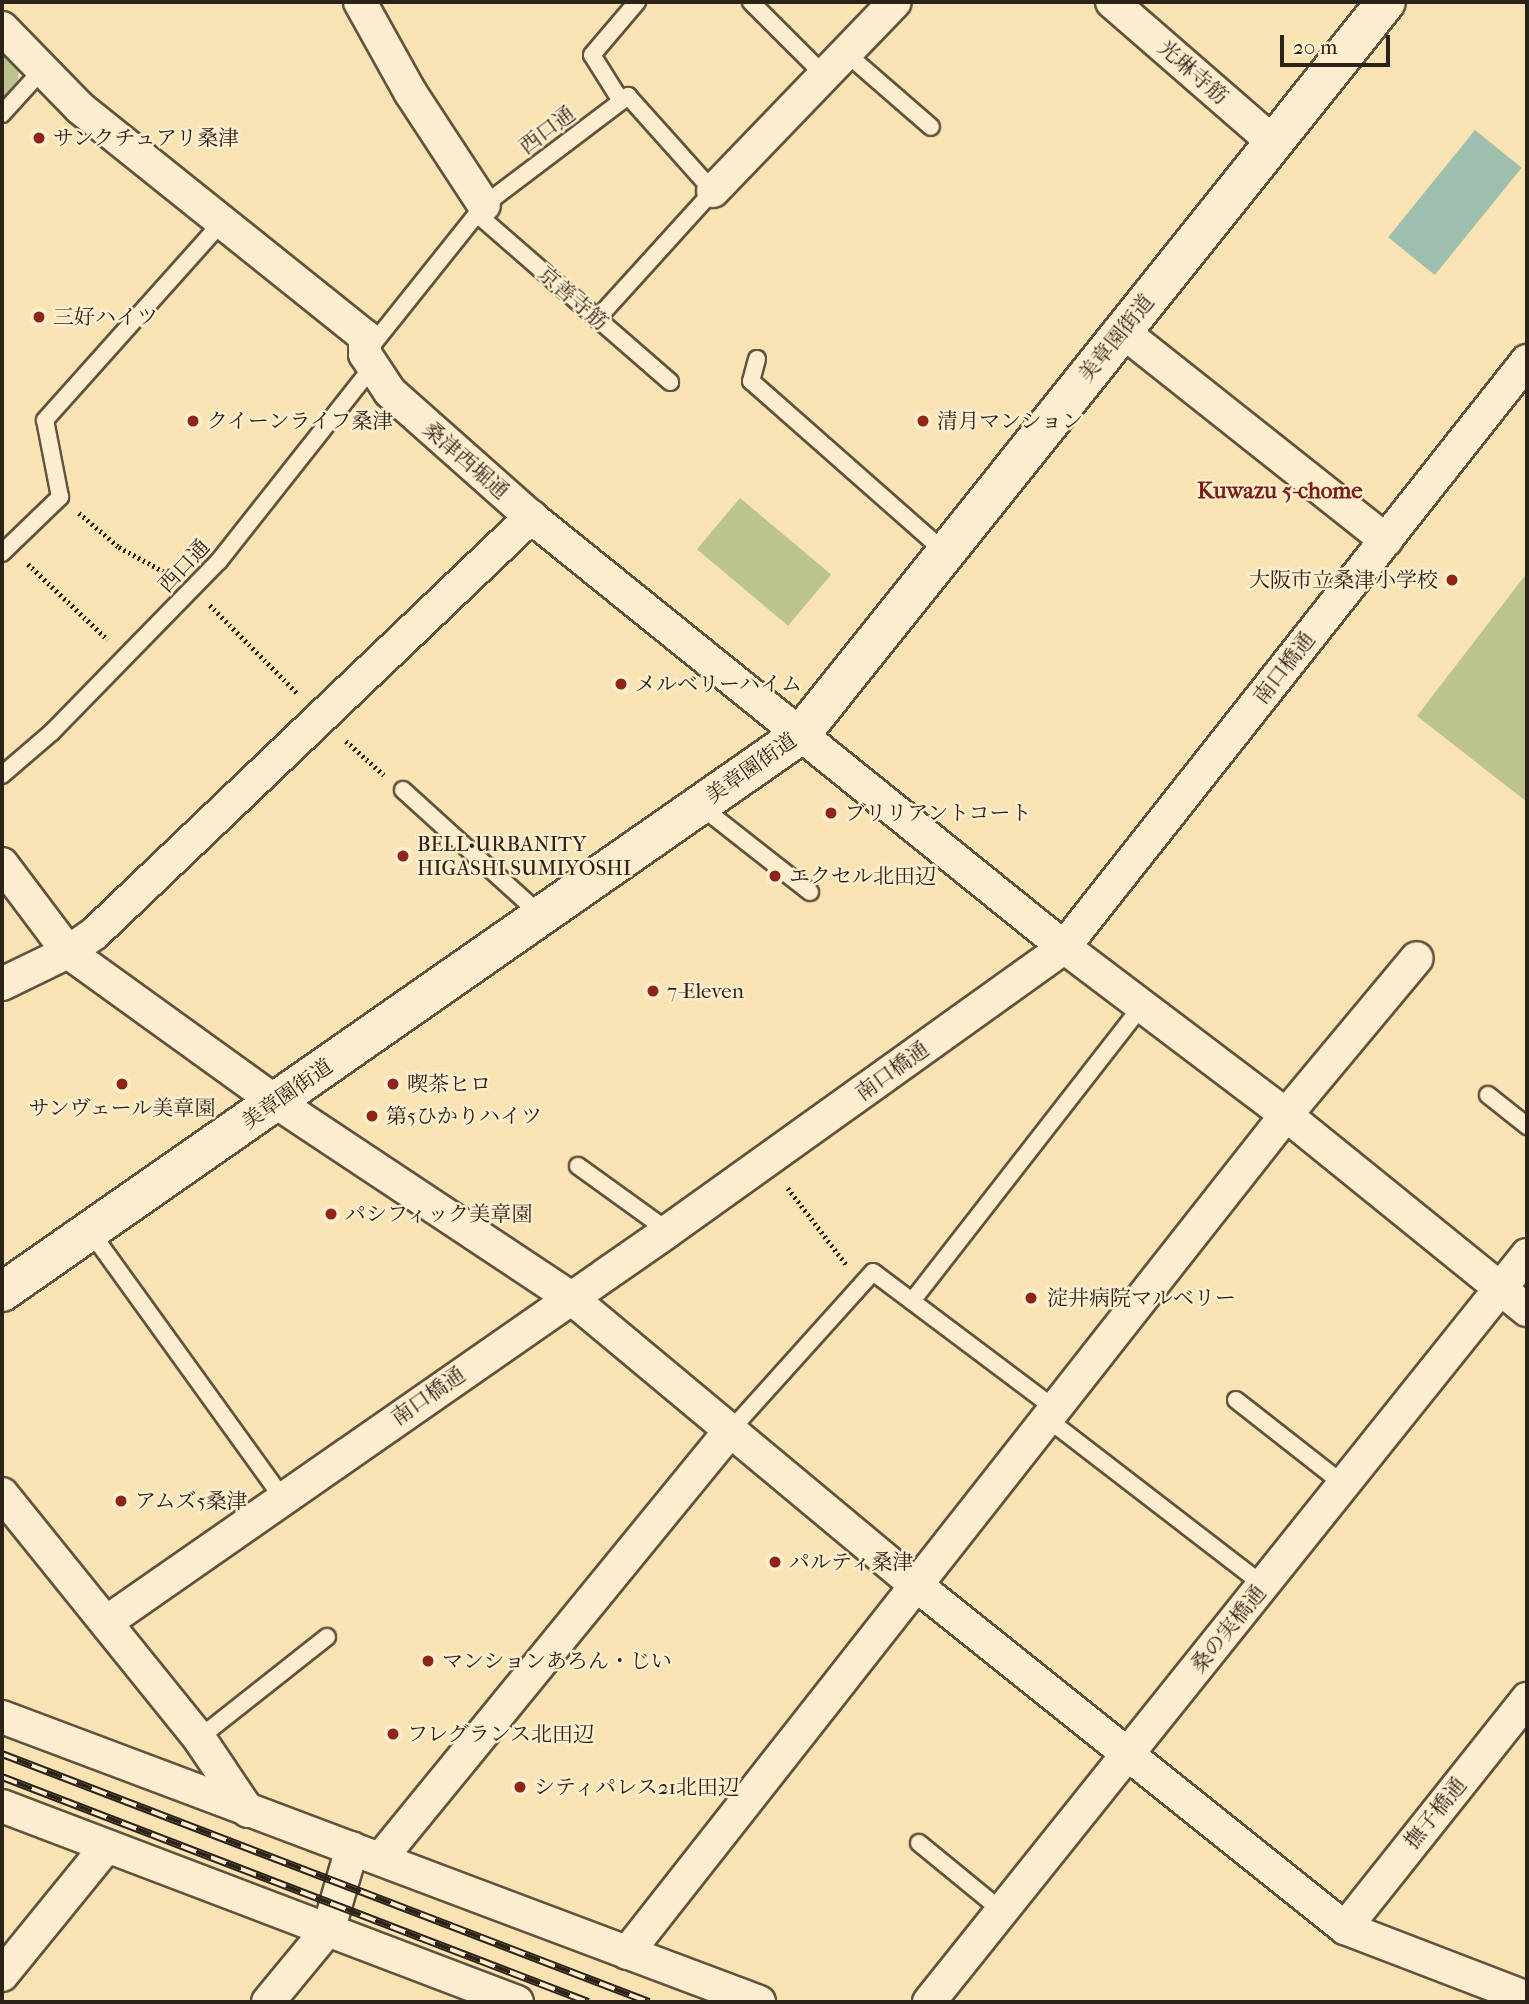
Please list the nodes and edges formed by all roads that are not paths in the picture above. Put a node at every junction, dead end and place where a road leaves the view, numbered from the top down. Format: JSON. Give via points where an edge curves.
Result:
{"nodes":[{"id":1,"x":360,"y":2,"type":"edge"},
{"id":2,"x":637,"y":2,"type":"edge"},
{"id":3,"x":751,"y":2,"type":"edge"},
{"id":4,"x":895,"y":2,"type":"edge"},
{"id":5,"x":1112,"y":2,"type":"edge"},
{"id":6,"x":1386,"y":2,"type":"edge"},
{"id":7,"x":2,"y":28,"type":"edge"},
{"id":8,"x":836,"y":65,"type":"junction"},
{"id":9,"x":43,"y":69,"type":"junction"},
{"id":10,"x":621,"y":101,"type":"junction"},
{"id":11,"x":2,"y":114,"type":"edge"},
{"id":12,"x":931,"y":127,"type":"dead end"},
{"id":13,"x":1273,"y":142,"type":"junction"},
{"id":14,"x":713,"y":191,"type":"junction"},
{"id":15,"x":481,"y":210,"type":"junction"},
{"id":16,"x":220,"y":224,"type":"junction"},
{"id":17,"x":597,"y":319,"type":"junction"},
{"id":18,"x":1122,"y":331,"type":"junction"},
{"id":19,"x":757,"y":359,"type":"dead end"},
{"id":20,"x":369,"y":360,"type":"junction"},
{"id":21,"x":1527,"y":361,"type":"edge"},
{"id":22,"x":670,"y":382,"type":"dead end"},
{"id":23,"x":531,"y":517,"type":"junction"},
{"id":24,"x":1386,"y":540,"type":"junction"},
{"id":25,"x":6,"y":549,"type":"edge"},
{"id":26,"x":946,"y":552,"type":"junction"},
{"id":27,"x":800,"y":735,"type":"junction"},
{"id":28,"x":2,"y":775,"type":"edge"},
{"id":29,"x":403,"y":790,"type":"road end"},
{"id":30,"x":699,"y":805,"type":"junction"},
{"id":31,"x":2,"y":864,"type":"edge"},
{"id":32,"x":810,"y":892,"type":"dead end"},
{"id":33,"x":541,"y":915,"type":"junction"},
{"id":34,"x":1063,"y":947,"type":"junction"},
{"id":35,"x":68,"y":952,"type":"junction"},
{"id":36,"x":1417,"y":958,"type":"dead end"},
{"id":37,"x":2,"y":984,"type":"edge"},
{"id":38,"x":1142,"y":1006,"type":"junction"},
{"id":39,"x":1488,"y":1095,"type":"dead end"},
{"id":40,"x":276,"y":1102,"type":"junction"},
{"id":41,"x":1286,"y":1115,"type":"junction"},
{"id":42,"x":1527,"y":1126,"type":"edge"},
{"id":43,"x":578,"y":1166,"type":"dead end"},
{"id":44,"x":90,"y":1231,"type":"junction"},
{"id":45,"x":668,"y":1231,"type":"junction"},
{"id":46,"x":1527,"y":1255,"type":"edge"},
{"id":47,"x":1500,"y":1289,"type":"junction"},
{"id":48,"x":2,"y":1292,"type":"edge"},
{"id":49,"x":570,"y":1297,"type":"junction"},
{"id":50,"x":912,"y":1301,"type":"junction"},
{"id":51,"x":1527,"y":1310,"type":"edge"},
{"id":52,"x":1236,"y":1400,"type":"dead end"},
{"id":53,"x":1053,"y":1415,"type":"junction"},
{"id":54,"x":729,"y":1432,"type":"junction"},
{"id":55,"x":1343,"y":1484,"type":"junction"},
{"id":56,"x":2,"y":1494,"type":"edge"},
{"id":57,"x":282,"y":1497,"type":"junction"},
{"id":58,"x":915,"y":1584,"type":"junction"},
{"id":59,"x":1263,"y":1585,"type":"junction"},
{"id":60,"x":108,"y":1621,"type":"junction"},
{"id":61,"x":327,"y":1637,"type":"dead end"},
{"id":62,"x":1527,"y":1699,"type":"edge"},
{"id":63,"x":2,"y":1717,"type":"edge"},
{"id":64,"x":199,"y":1738,"type":"junction"},
{"id":65,"x":1126,"y":1755,"type":"junction"},
{"id":66,"x":2,"y":1805,"type":"edge"},
{"id":67,"x":248,"y":1811,"type":"junction"},
{"id":68,"x":919,"y":1843,"type":"dead end"},
{"id":69,"x":106,"y":1847,"type":"junction"},
{"id":70,"x":352,"y":1848,"type":"junction"},
{"id":71,"x":381,"y":1858,"type":"junction"},
{"id":72,"x":1002,"y":1911,"type":"junction"},
{"id":73,"x":328,"y":1928,"type":"junction"},
{"id":74,"x":1345,"y":1928,"type":"junction"},
{"id":75,"x":627,"y":1953,"type":"junction"},
{"id":76,"x":2,"y":1975,"type":"edge"},
{"id":77,"x":1527,"y":1998,"type":"edge"},
{"id":78,"x":268,"y":2002,"type":"edge"},
{"id":79,"x":517,"y":2002,"type":"edge"},
{"id":80,"x":759,"y":2002,"type":"edge"},
{"id":81,"x":929,"y":2002,"type":"edge"}],
"edges":[{"from":1,"to":15,"type":"street","name":"京善寺筋"},
{"from":2,"to":10,"type":"lane","via":[[592,55]]},
{"from":3,"to":8,"type":"lane"},
{"from":4,"to":8,"type":"street"},
{"from":5,"to":13,"type":"street","name":"光琳寺筋"},
{"from":6,"to":13,"type":"street","name":"美章園街道"},
{"from":7,"to":9,"type":"street","name":"桑津西堀通"},
{"from":8,"to":12,"type":"lane"},
{"from":8,"to":14,"type":"street"},
{"from":9,"to":11,"type":"lane"},
{"from":9,"to":16,"type":"street","name":"桑津西堀通","via":[[80,107]]},
{"from":10,"to":14,"type":"lane","via":[[628,96]]},
{"from":10,"to":15,"type":"lane","name":"西口通"},
{"from":13,"to":18,"type":"street","name":"美章園街道"},
{"from":14,"to":17,"type":"lane"},
{"from":15,"to":17,"type":"lane","name":"京善寺筋"},
{"from":15,"to":20,"type":"lane","name":"西口通"},
{"from":16,"to":20,"type":"street","name":"桑津西堀通","via":[[365,336]]},
{"from":16,"to":25,"type":"lane","via":[[45,420],[60,496]]},
{"from":17,"to":22,"type":"lane","name":"京善寺筋"},
{"from":18,"to":24,"type":"street"},
{"from":18,"to":26,"type":"street","name":"美章園街道"},
{"from":19,"to":26,"type":"lane","via":[[751,381]]},
{"from":20,"to":23,"type":"street","name":"桑津西堀通","via":[[390,392]]},
{"from":20,"to":28,"type":"lane","name":"西口通","via":[[219,561],[52,732]]},
{"from":21,"to":24,"type":"street","name":"南口橋通"},
{"from":23,"to":27,"type":"street","name":"桑津西堀通"},
{"from":23,"to":35,"type":"street","via":[[94,933]]},
{"from":24,"to":34,"type":"street","name":"南口橋通"},
{"from":26,"to":27,"type":"street","name":"美章園街道"},
{"from":27,"to":30,"type":"street","name":"美章園街道"},
{"from":27,"to":34,"type":"street","name":"桑津西堀通"},
{"from":29,"to":33,"type":"lane"},
{"from":30,"to":32,"type":"lane"},
{"from":30,"to":33,"type":"street","name":"美章園街道"},
{"from":31,"to":35,"type":"street"},
{"from":33,"to":40,"type":"street","name":"美章園街道"},
{"from":34,"to":38,"type":"street","name":"桑津西堀通"},
{"from":34,"to":45,"type":"street","name":"南口橋通"},
{"from":35,"to":37,"type":"street"},
{"from":35,"to":40,"type":"street"},
{"from":36,"to":41,"type":"street"},
{"from":38,"to":41,"type":"street","name":"桑津西堀通"},
{"from":38,"to":50,"type":"lane"},
{"from":39,"to":42,"type":"lane"},
{"from":40,"to":44,"type":"street","name":"美章園街道"},
{"from":40,"to":49,"type":"street"},
{"from":41,"to":47,"type":"street","name":"桑津西堀通"},
{"from":41,"to":53,"type":"street"},
{"from":43,"to":45,"type":"lane"},
{"from":44,"to":48,"type":"street","name":"美章園街道"},
{"from":44,"to":57,"type":"lane"},
{"from":45,"to":49,"type":"street","name":"南口橋通"},
{"from":46,"to":47,"type":"street","name":"桑の実橋通"},
{"from":47,"to":51,"type":"street","name":"桑津西堀通"},
{"from":47,"to":55,"type":"street","name":"桑の実橋通"},
{"from":49,"to":54,"type":"street"},
{"from":49,"to":57,"type":"street","name":"南口橋通"},
{"from":50,"to":53,"type":"lane"},
{"from":50,"to":54,"type":"lane","via":[[873,1272],[860,1281]]},
{"from":52,"to":55,"type":"lane"},
{"from":53,"to":58,"type":"street"},
{"from":53,"to":59,"type":"lane"},
{"from":54,"to":58,"type":"street"},
{"from":54,"to":71,"type":"street"},
{"from":55,"to":59,"type":"street","name":"桑の実橋通"},
{"from":56,"to":60,"type":"street"},
{"from":57,"to":60,"type":"street","name":"南口橋通"},
{"from":58,"to":65,"type":"street"},
{"from":58,"to":75,"type":"street"},
{"from":59,"to":65,"type":"street","name":"桑の実橋通"},
{"from":60,"to":64,"type":"street"},
{"from":61,"to":64,"type":"lane"},
{"from":62,"to":74,"type":"street","name":"撫子橋通"},
{"from":63,"to":67,"type":"street"},
{"from":64,"to":67,"type":"street"},
{"from":65,"to":72,"type":"street","name":"桑の実橋通"},
{"from":65,"to":74,"type":"street"},
{"from":66,"to":69,"type":"street"},
{"from":67,"to":70,"type":"street"},
{"from":68,"to":72,"type":"lane"},
{"from":69,"to":73,"type":"street"},
{"from":69,"to":76,"type":"street"},
{"from":70,"to":71,"type":"street"},
{"from":70,"to":73,"type":"street"},
{"from":71,"to":75,"type":"street"},
{"from":72,"to":81,"type":"street","name":"桑の実橋通"},
{"from":73,"to":78,"type":"street"},
{"from":73,"to":79,"type":"street"},
{"from":74,"to":77,"type":"street"},
{"from":75,"to":80,"type":"street"}]}
